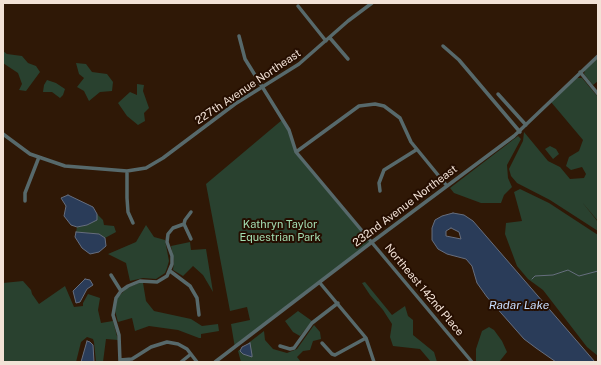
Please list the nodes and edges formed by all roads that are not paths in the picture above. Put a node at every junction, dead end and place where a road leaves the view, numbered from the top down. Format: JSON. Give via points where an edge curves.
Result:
{"nodes":[{"id":1,"x":372,"y":3,"type":"edge"},
{"id":2,"x":298,"y":6,"type":"dead end"},
{"id":3,"x":239,"y":36,"type":"dead end"},
{"id":4,"x":330,"y":38,"type":"junction"},
{"id":5,"x":326,"y":41,"type":"junction"},
{"id":6,"x":443,"y":46,"type":"dead end"},
{"id":7,"x":598,"y":56,"type":"edge"},
{"id":8,"x":348,"y":59,"type":"dead end"},
{"id":9,"x":580,"y":72,"type":"junction"},
{"id":10,"x":262,"y":89,"type":"junction"},
{"id":11,"x":498,"y":94,"type":"dead end"},
{"id":12,"x":598,"y":94,"type":"edge"},
{"id":13,"x":526,"y":125,"type":"junction"},
{"id":14,"x":520,"y":132,"type":"junction"},
{"id":15,"x":3,"y":134,"type":"edge"},
{"id":16,"x":416,"y":150,"type":"junction"},
{"id":17,"x":296,"y":152,"type":"junction"},
{"id":18,"x":39,"y":157,"type":"junction"},
{"id":19,"x":127,"y":171,"type":"junction"},
{"id":20,"x":447,"y":186,"type":"junction"},
{"id":21,"x":380,"y":191,"type":"dead end"},
{"id":22,"x":25,"y":201,"type":"dead end"},
{"id":23,"x":191,"y":212,"type":"dead end"},
{"id":24,"x":133,"y":223,"type":"dead end"},
{"id":25,"x":184,"y":224,"type":"junction"},
{"id":26,"x":191,"y":239,"type":"dead end"},
{"id":27,"x":372,"y":242,"type":"junction"},
{"id":28,"x":170,"y":271,"type":"junction"},
{"id":29,"x":111,"y":275,"type":"dead end"},
{"id":30,"x":320,"y":283,"type":"junction"},
{"id":31,"x":121,"y":291,"type":"junction"},
{"id":32,"x":338,"y":303,"type":"junction"},
{"id":33,"x":199,"y":315,"type":"dead end"},
{"id":34,"x":366,"y":338,"type":"junction"},
{"id":35,"x":322,"y":343,"type":"dead end"},
{"id":36,"x":280,"y":346,"type":"dead end"},
{"id":37,"x":191,"y":354,"type":"junction"},
{"id":38,"x":120,"y":361,"type":"edge"},
{"id":39,"x":181,"y":362,"type":"edge"},
{"id":40,"x":197,"y":362,"type":"edge"},
{"id":41,"x":215,"y":362,"type":"edge"},
{"id":42,"x":374,"y":362,"type":"edge"},
{"id":43,"x":472,"y":362,"type":"edge"}],
"edges":[{"from":1,"to":4,"type":"street","name":"227th Avenue Northeast"},
{"from":2,"to":5,"type":"street"},
{"from":3,"to":10,"type":"street","name":"Northeast 142nd Place","via":[[245,59]]},
{"from":4,"to":5,"type":"street","name":"227th Avenue Northeast"},
{"from":4,"to":8,"type":"street"},
{"from":5,"to":10,"type":"street","name":"227th Avenue Northeast","via":[[299,64]]},
{"from":6,"to":14,"type":"street","via":[[459,60]]},
{"from":7,"to":9,"type":"street","name":"232nd Avenue Northeast"},
{"from":9,"to":12,"type":"street"},
{"from":9,"to":13,"type":"street","name":"232nd Avenue Northeast"},
{"from":10,"to":17,"type":"street","name":"Northeast 142nd Place","via":[[289,130]]},
{"from":10,"to":19,"type":"street","name":"227th Avenue Northeast","via":[[235,104],[154,164]]},
{"from":11,"to":13,"type":"street"},
{"from":13,"to":14,"type":"street","name":"232nd Avenue Northeast"},
{"from":14,"to":20,"type":"street","name":"232nd Avenue Northeast"},
{"from":15,"to":18,"type":"street","name":"227th Avenue Northeast","via":[[20,148]]},
{"from":16,"to":17,"type":"street","via":[[400,118],[393,111],[384,106],[367,104],[351,110]]},
{"from":16,"to":20,"type":"street"},
{"from":16,"to":21,"type":"street","via":[[384,170],[379,183]]},
{"from":17,"to":27,"type":"street","name":"Northeast 142nd Place"},
{"from":18,"to":19,"type":"street","name":"227th Avenue Northeast","via":[[65,166]]},
{"from":18,"to":22,"type":"street","via":[[25,193]]},
{"from":19,"to":24,"type":"street","via":[[128,212]]},
{"from":20,"to":27,"type":"street","name":"232nd Avenue Northeast"},
{"from":23,"to":25,"type":"street"},
{"from":25,"to":26,"type":"street"},
{"from":25,"to":28,"type":"street","via":[[173,228],[168,234],[167,242],[172,256]]},
{"from":27,"to":30,"type":"street","name":"232nd Avenue Northeast"},
{"from":27,"to":43,"type":"street","name":"Northeast 142nd Place"},
{"from":28,"to":31,"type":"street","via":[[157,282],[140,281]]},
{"from":28,"to":33,"type":"street","via":[[190,286],[197,298]]},
{"from":29,"to":31,"type":"street"},
{"from":30,"to":32,"type":"street"},
{"from":30,"to":41,"type":"street","name":"232nd Avenue Northeast"},
{"from":31,"to":38,"type":"street","via":[[116,298],[113,315],[119,335]]},
{"from":32,"to":34,"type":"street"},
{"from":32,"to":36,"type":"street","via":[[312,323],[294,348]]},
{"from":34,"to":35,"type":"street","via":[[335,354]]},
{"from":34,"to":42,"type":"street"},
{"from":37,"to":38,"type":"street","via":[[178,344],[167,342],[151,347],[132,359]]},
{"from":37,"to":39,"type":"street"},
{"from":37,"to":40,"type":"street"}]}
